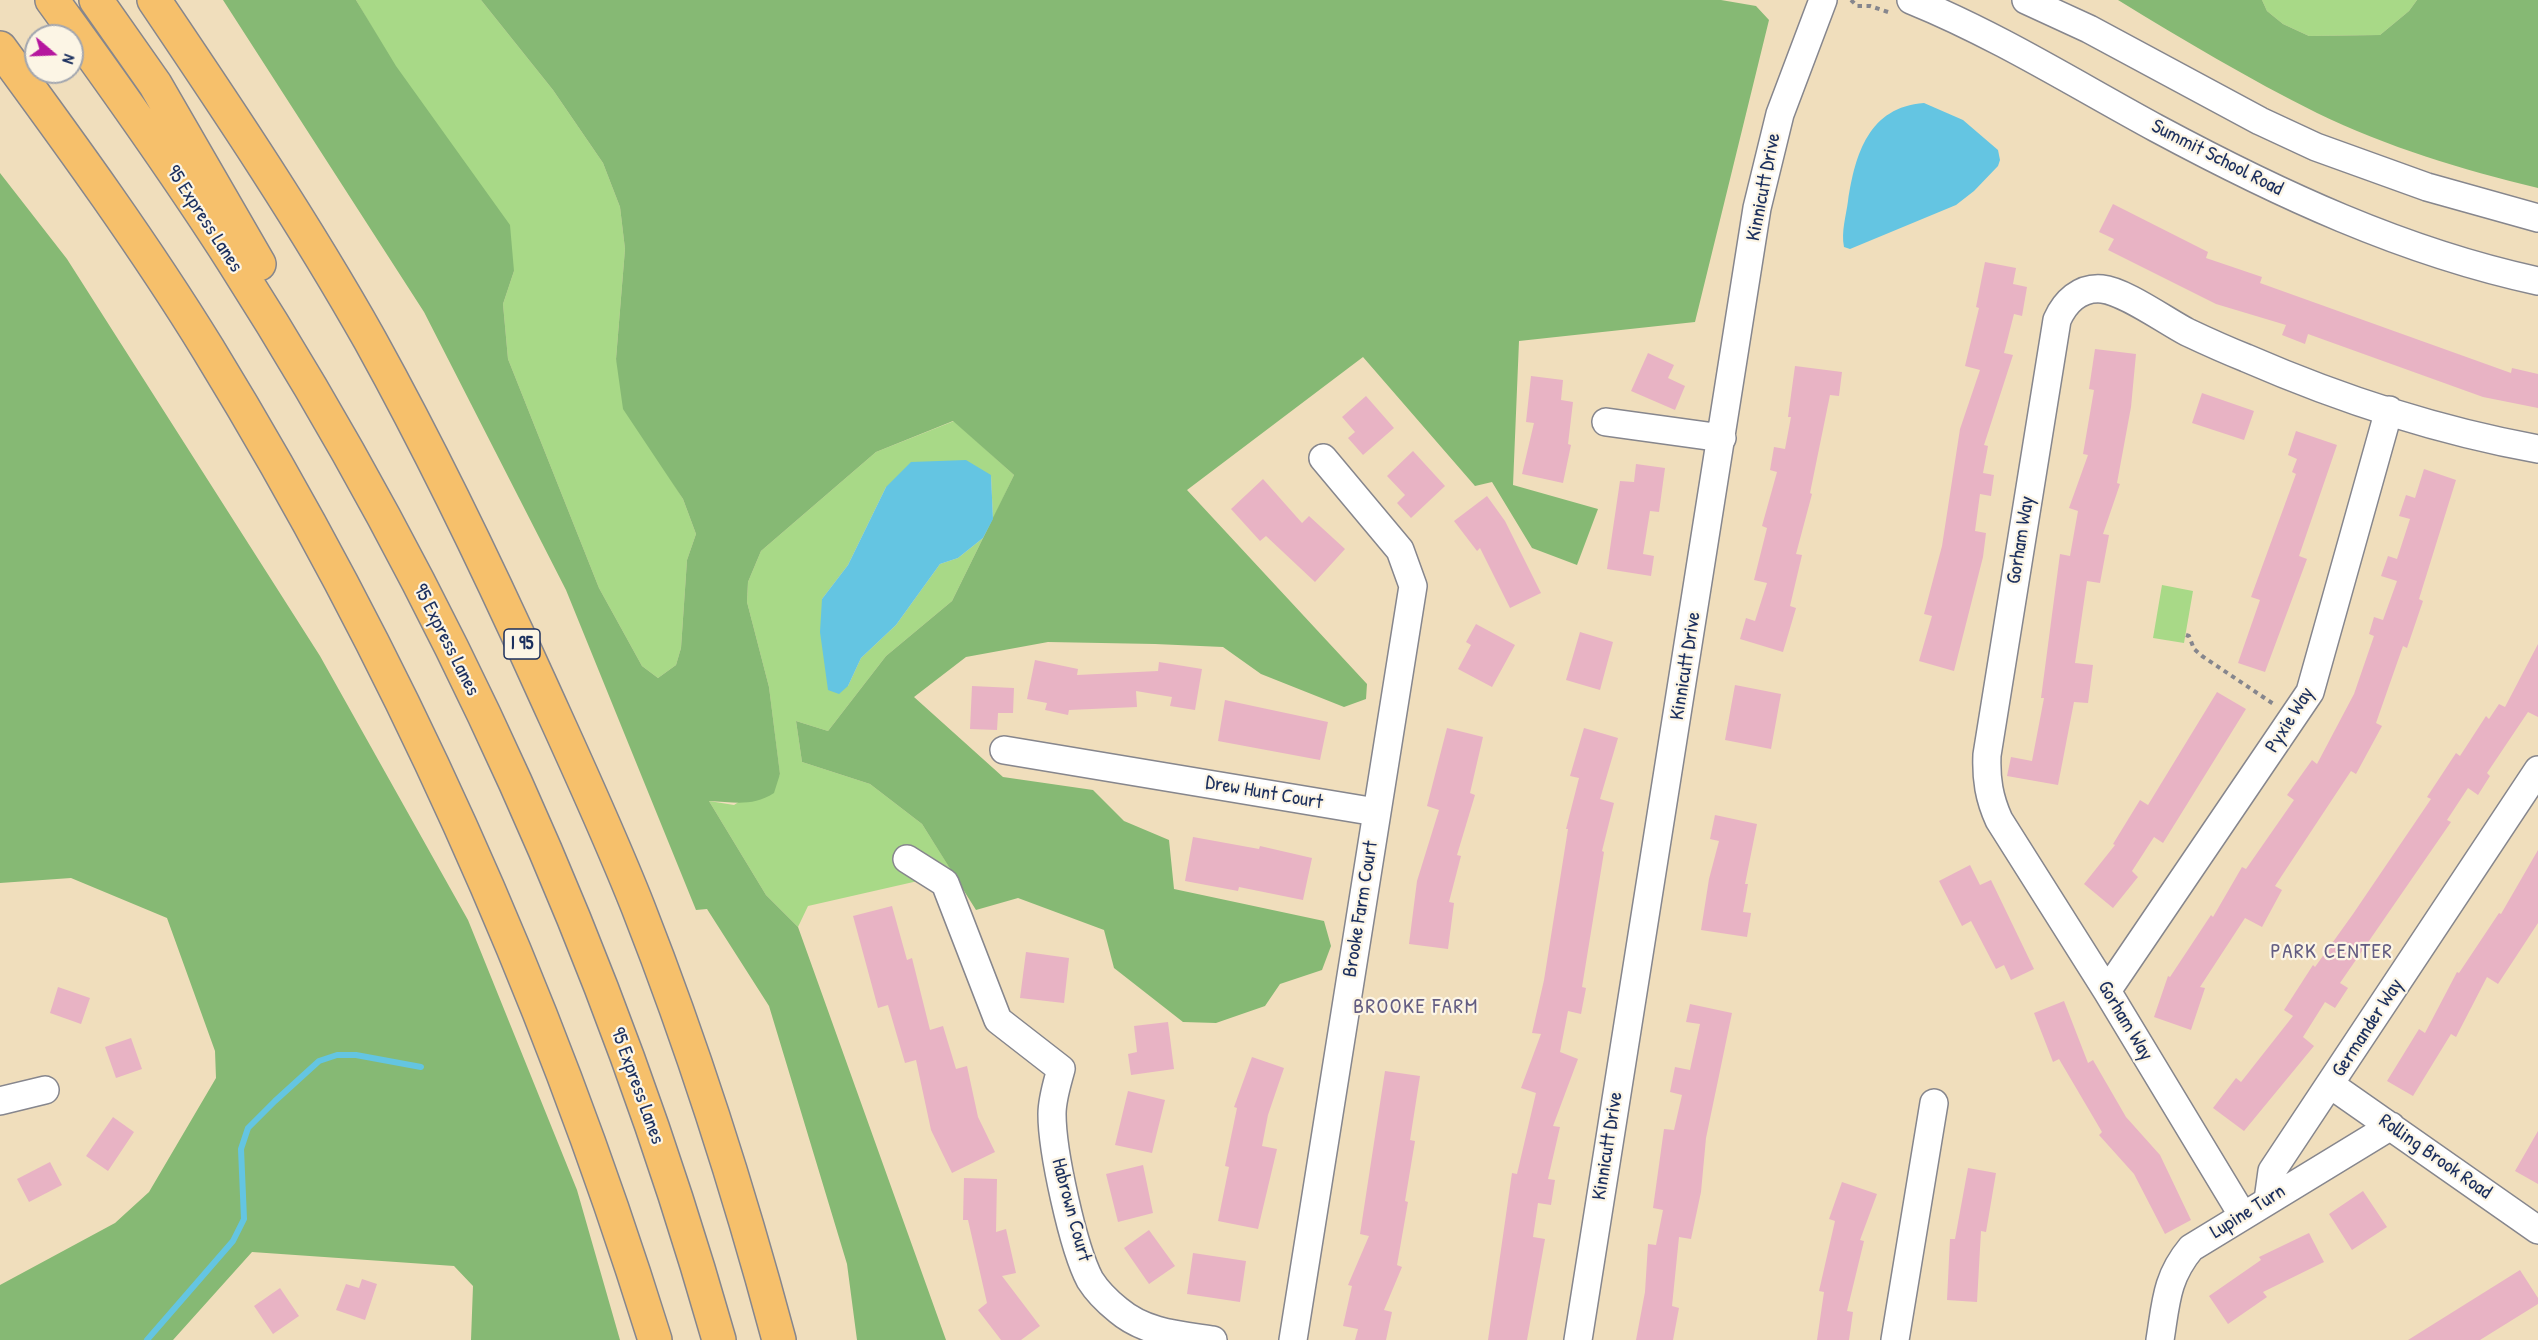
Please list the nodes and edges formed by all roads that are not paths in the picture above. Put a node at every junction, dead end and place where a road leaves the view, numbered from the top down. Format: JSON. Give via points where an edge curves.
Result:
{"nodes":[{"id":1,"x":52,"y":0,"type":"edge"},
{"id":2,"x":96,"y":0,"type":"edge"},
{"id":3,"x":154,"y":0,"type":"edge"},
{"id":4,"x":1823,"y":0,"type":"edge"},
{"id":5,"x":1911,"y":0,"type":"edge"},
{"id":6,"x":2025,"y":0,"type":"edge"},
{"id":7,"x":0,"y":48,"type":"edge"},
{"id":8,"x":2538,"y":218,"type":"edge"},
{"id":9,"x":2538,"y":281,"type":"edge"},
{"id":10,"x":2389,"y":410,"type":"junction"},
{"id":11,"x":1606,"y":422,"type":"dead end"},
{"id":12,"x":1722,"y":438,"type":"junction"},
{"id":13,"x":2538,"y":449,"type":"edge"},
{"id":14,"x":1323,"y":458,"type":"dead end"},
{"id":15,"x":376,"y":504,"type":"junction"},
{"id":16,"x":1004,"y":750,"type":"dead end"},
{"id":17,"x":2538,"y":770,"type":"edge"},
{"id":18,"x":1376,"y":812,"type":"junction"},
{"id":19,"x":907,"y":859,"type":"dead end"},
{"id":20,"x":2107,"y":991,"type":"junction"},
{"id":21,"x":2331,"y":1085,"type":"junction"},
{"id":22,"x":45,"y":1090,"type":"dead end"},
{"id":23,"x":0,"y":1101,"type":"edge"},
{"id":24,"x":1934,"y":1103,"type":"dead end"},
{"id":25,"x":2391,"y":1126,"type":"junction"},
{"id":26,"x":2268,"y":1200,"type":"junction"},
{"id":27,"x":2242,"y":1216,"type":"junction"},
{"id":28,"x":2538,"y":1230,"type":"edge"},
{"id":29,"x":655,"y":1340,"type":"edge"},
{"id":30,"x":719,"y":1340,"type":"edge"},
{"id":31,"x":779,"y":1340,"type":"edge"},
{"id":32,"x":1213,"y":1340,"type":"edge"},
{"id":33,"x":1293,"y":1340,"type":"edge"},
{"id":34,"x":1578,"y":1340,"type":"edge"},
{"id":35,"x":1895,"y":1340,"type":"edge"},
{"id":36,"x":2160,"y":1340,"type":"edge"}],
"edges":[{"from":1,"to":15,"type":"highway","name":"95 Express Lanes","via":[[129,105],[233,261]]},
{"from":2,"to":15,"type":"highway","via":[[154,84],[286,312]]},
{"from":3,"to":31,"type":"highway","number":"I 95","via":[[294,213],[368,338],[486,564],[579,767],[670,990],[704,1089]]},
{"from":4,"to":12,"type":"street","name":"Kinnicutt Drive","via":[[1780,114],[1768,158]]},
{"from":5,"to":9,"type":"street","name":"Summit School Road","via":[[1954,18],[2154,127],[2299,199],[2406,244]]},
{"from":6,"to":8,"type":"street","via":[[2316,147],[2427,187]]},
{"from":7,"to":29,"type":"highway","via":[[142,248],[207,349],[332,563],[397,689],[516,954],[573,1097]]},
{"from":10,"to":13,"type":"street","name":"Gorham Way"},
{"from":10,"to":20,"type":"street","name":"Pyxie Way","via":[[2313,685]]},
{"from":10,"to":20,"type":"street","name":"Gorham Way","via":[[2248,359],[2112,291],[2089,290],[2063,307],[2057,320],[1988,743],[1986,777],[1999,820]]},
{"from":11,"to":12,"type":"street"},
{"from":12,"to":34,"type":"street","name":"Kinnicutt Drive"},
{"from":14,"to":18,"type":"street","name":"Brooke Farm Court","via":[[1400,550],[1413,586]]},
{"from":15,"to":30,"type":"highway","name":"95 Express Lanes","via":[[459,664],[550,860],[649,1118]]},
{"from":16,"to":18,"type":"street","name":"Drew Hunt Court"},
{"from":17,"to":21,"type":"street","name":"Germander Way"},
{"from":18,"to":33,"type":"street","name":"Brooke Farm Court"},
{"from":19,"to":32,"type":"street","name":"Habrown Court","via":[[945,883],[998,1020],[1061,1069],[1052,1113],[1053,1141],[1076,1242],[1090,1279],[1119,1312],[1140,1325],[1162,1333]]},
{"from":20,"to":27,"type":"street","name":"Gorham Way"},
{"from":21,"to":25,"type":"street","name":"Rolling Brook Road"},
{"from":21,"to":26,"type":"street","name":"Germander Way","via":[[2272,1171]]},
{"from":22,"to":23,"type":"street"},
{"from":24,"to":35,"type":"street"},
{"from":25,"to":26,"type":"street","name":"Lupine Turn"},
{"from":25,"to":28,"type":"street","name":"Rolling Brook Road"},
{"from":26,"to":27,"type":"street","name":"Lupine Turn"},
{"from":27,"to":36,"type":"street","name":"Lupine Turn","via":[[2191,1248],[2177,1265],[2167,1292]]}]}
